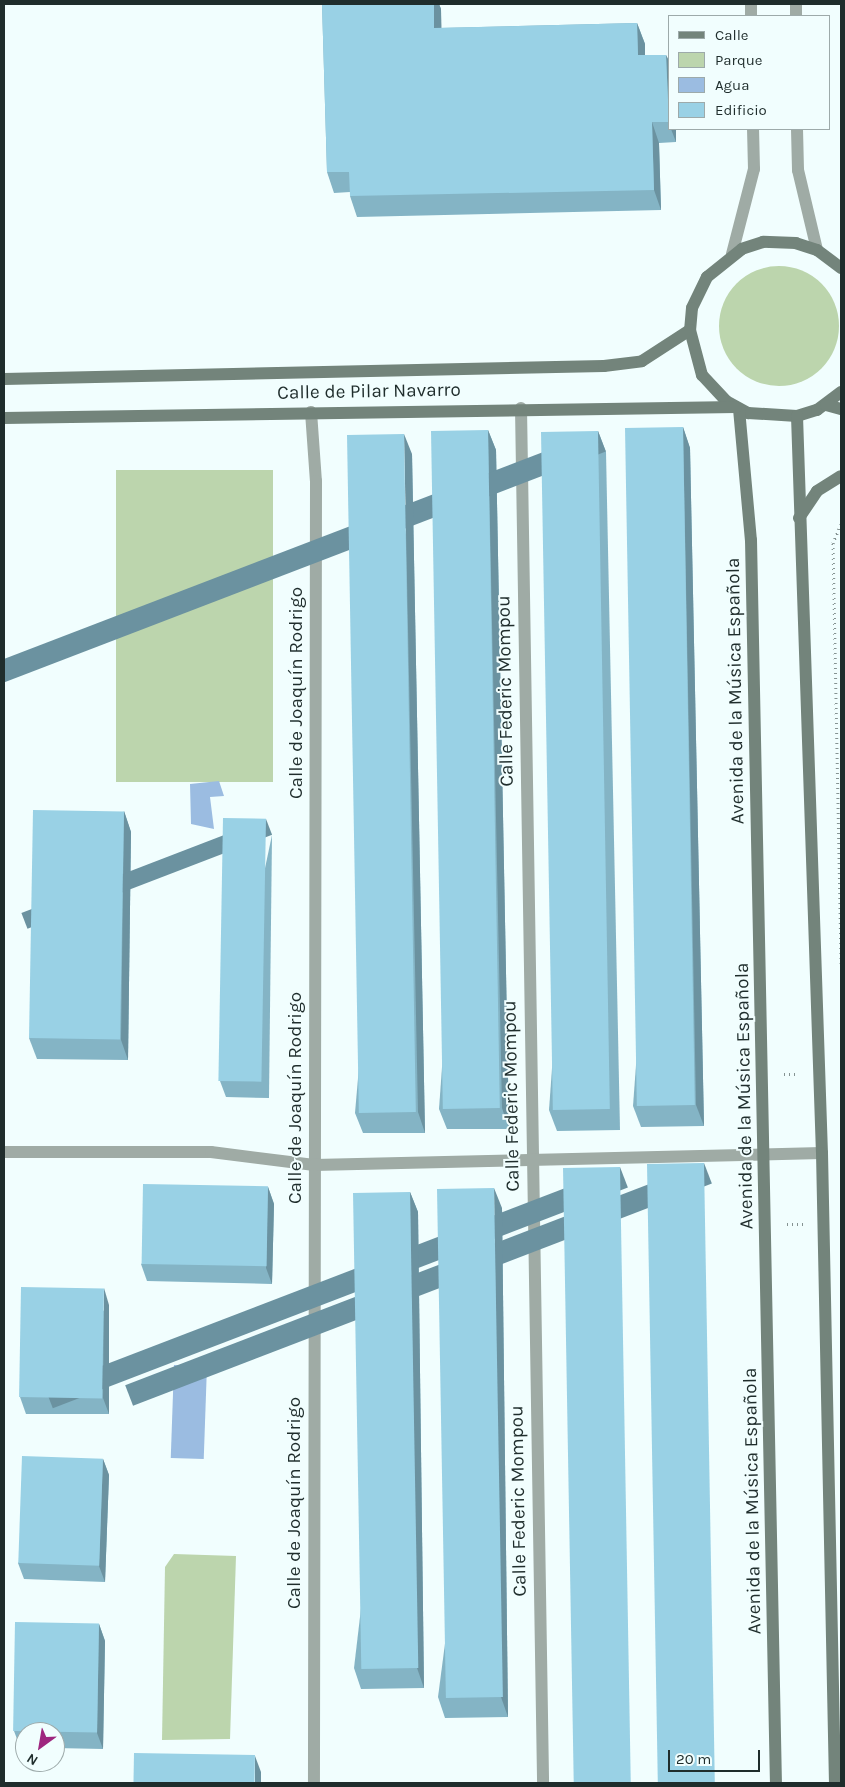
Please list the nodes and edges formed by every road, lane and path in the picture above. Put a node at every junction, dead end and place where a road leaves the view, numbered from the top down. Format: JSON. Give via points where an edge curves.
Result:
{"nodes":[{"id":1,"x":753,"y":130,"type":"edge"},
{"id":2,"x":797,"y":130,"type":"edge"},
{"id":3,"x":817,"y":250,"type":"junction"},
{"id":4,"x":732,"y":254,"type":"junction"},
{"id":5,"x":841,"y":268,"type":"edge"},
{"id":6,"x":690,"y":330,"type":"junction"},
{"id":7,"x":4,"y":379,"type":"edge"},
{"id":8,"x":841,"y":392,"type":"edge"},
{"id":9,"x":826,"y":405,"type":"junction"},
{"id":10,"x":521,"y":408,"type":"junction"},
{"id":11,"x":737,"y":408,"type":"junction"},
{"id":12,"x":841,"y":409,"type":"edge"},
{"id":13,"x":311,"y":412,"type":"junction"},
{"id":14,"x":797,"y":416,"type":"junction"},
{"id":15,"x":4,"y":418,"type":"edge"},
{"id":16,"x":841,"y":476,"type":"edge"},
{"id":17,"x":799,"y":518,"type":"junction"},
{"id":18,"x":841,"y":524,"type":"edge"},
{"id":19,"x":841,"y":965,"type":"edge"},
{"id":20,"x":4,"y":1152,"type":"edge"},
{"id":21,"x":766,"y":1152,"type":"junction"},
{"id":22,"x":822,"y":1153,"type":"junction"},
{"id":23,"x":531,"y":1161,"type":"junction"},
{"id":24,"x":314,"y":1165,"type":"junction"},
{"id":25,"x":314,"y":1783,"type":"edge"},
{"id":26,"x":543,"y":1783,"type":"edge"},
{"id":27,"x":776,"y":1783,"type":"edge"},
{"id":28,"x":835,"y":1783,"type":"edge"}],
"edges":[{"from":1,"to":4,"type":"street","via":[[754,169]]},
{"from":2,"to":3,"type":"street","via":[[798,170]]},
{"from":3,"to":4,"type":"street","via":[[774,241]]},
{"from":3,"to":5,"type":"street"},
{"from":4,"to":6,"type":"street","via":[[701,287]]},
{"from":6,"to":7,"type":"street","name":"Calle de Pilar Navarro","via":[[642,362],[604,366]]},
{"from":6,"to":11,"type":"street","via":[[702,375]]},
{"from":8,"to":9,"type":"street"},
{"from":9,"to":12,"type":"street"},
{"from":9,"to":14,"type":"street"},
{"from":10,"to":11,"type":"street","name":"Calle de Pilar Navarro"},
{"from":10,"to":13,"type":"street","name":"Calle de Pilar Navarro"},
{"from":10,"to":23,"type":"street","name":"Calle Federic Mompou"},
{"from":11,"to":14,"type":"street","via":[[768,418]]},
{"from":11,"to":21,"type":"street","name":"Avenida de la Música Española","via":[[751,540]]},
{"from":13,"to":15,"type":"street","name":"Calle de Pilar Navarro"},
{"from":13,"to":24,"type":"street","name":"Calle de Joaquín Rodrigo","via":[[316,481]]},
{"from":14,"to":17,"type":"street"},
{"from":16,"to":17,"type":"street","via":[[817,491]]},
{"from":17,"to":22,"type":"street"},
{"from":18,"to":19,"type":"path","via":[[832,543]]},
{"from":20,"to":24,"type":"street","via":[[211,1152]]},
{"from":21,"to":22,"type":"street"},
{"from":21,"to":23,"type":"street"},
{"from":21,"to":27,"type":"street","name":"Avenida de la Música Española"},
{"from":22,"to":28,"type":"street"},
{"from":23,"to":24,"type":"street"},
{"from":23,"to":26,"type":"street","name":"Calle Federic Mompou"},
{"from":24,"to":25,"type":"street","name":"Calle de Joaquín Rodrigo"}]}
